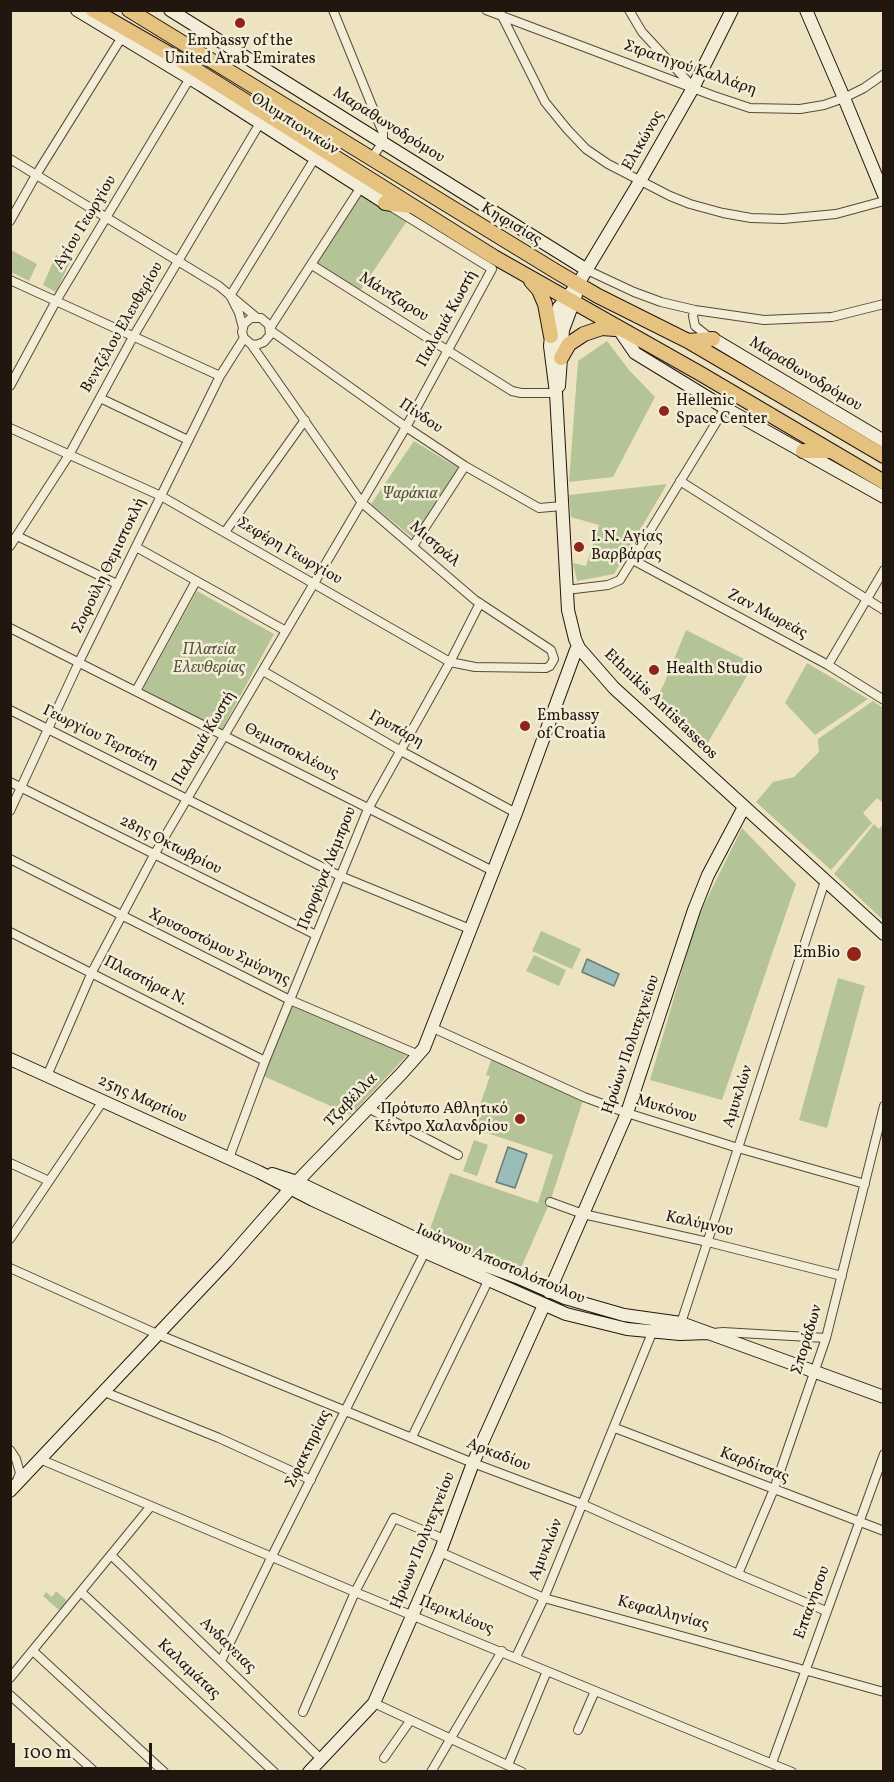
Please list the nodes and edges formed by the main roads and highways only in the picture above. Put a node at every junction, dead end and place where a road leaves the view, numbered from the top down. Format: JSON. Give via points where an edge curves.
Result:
{"nodes":[{"id":1,"x":93,"y":10,"type":"edge"},
{"id":2,"x":129,"y":10,"type":"edge"},
{"id":3,"x":147,"y":10,"type":"edge"},
{"id":4,"x":193,"y":50,"type":"junction"},
{"id":5,"x":196,"y":82,"type":"road end"},
{"id":6,"x":251,"y":105,"type":"junction"},
{"id":7,"x":385,"y":203,"type":"road end"},
{"id":8,"x":415,"y":207,"type":"junction"},
{"id":9,"x":528,"y":277,"type":"junction"},
{"id":10,"x":620,"y":331,"type":"junction"},
{"id":11,"x":551,"y":336,"type":"road end"},
{"id":12,"x":713,"y":339,"type":"road end"},
{"id":13,"x":688,"y":341,"type":"junction"},
{"id":14,"x":561,"y":358,"type":"road end"},
{"id":15,"x":803,"y":451,"type":"road end"},
{"id":16,"x":831,"y":451,"type":"junction"},
{"id":17,"x":884,"y":456,"type":"edge"},
{"id":18,"x":884,"y":482,"type":"edge"}],
"edges":[{"from":1,"to":6,"type":"main road"},
{"from":2,"to":4,"type":"main road","name":"Κηφισίας"},
{"from":3,"to":4,"type":"main road"},
{"from":4,"to":13,"type":"main road","name":"Κηφισίας","via":[[598,296]]},
{"from":5,"to":6,"type":"main road"},
{"from":6,"to":8,"type":"main road"},
{"from":7,"to":8,"type":"main road"},
{"from":8,"to":9,"type":"main road"},
{"from":9,"to":10,"type":"main road"},
{"from":9,"to":11,"type":"main road","via":[[542,297]]},
{"from":10,"to":14,"type":"main road","via":[[602,328],[584,334],[569,344]]},
{"from":10,"to":16,"type":"main road"},
{"from":12,"to":13,"type":"main road"},
{"from":13,"to":17,"type":"main road","name":"Κηφισίας"},
{"from":15,"to":16,"type":"main road"},
{"from":16,"to":18,"type":"main road"}]}
